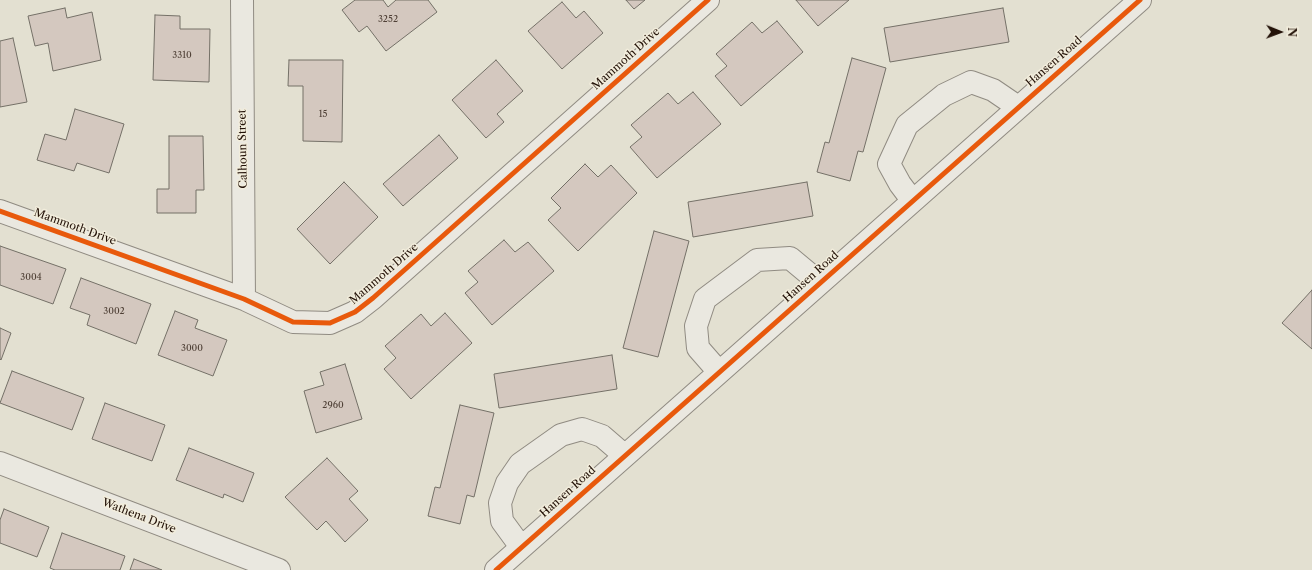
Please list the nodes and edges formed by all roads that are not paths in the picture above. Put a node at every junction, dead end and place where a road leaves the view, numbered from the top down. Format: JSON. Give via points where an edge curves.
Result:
{"nodes":[{"id":1,"x":242,"y":0,"type":"edge"},
{"id":2,"x":708,"y":0,"type":"edge"},
{"id":3,"x":1140,"y":0,"type":"edge"},
{"id":4,"x":1018,"y":107,"type":"junction"},
{"id":5,"x":912,"y":200,"type":"junction"},
{"id":6,"x":0,"y":211,"type":"edge"},
{"id":7,"x":820,"y":283,"type":"junction"},
{"id":8,"x":244,"y":299,"type":"junction"},
{"id":9,"x":719,"y":372,"type":"junction"},
{"id":10,"x":624,"y":455,"type":"junction"},
{"id":11,"x":0,"y":462,"type":"edge"},
{"id":12,"x":521,"y":547,"type":"junction"},
{"id":13,"x":279,"y":570,"type":"edge"},
{"id":14,"x":496,"y":570,"type":"edge"}],
"edges":[{"from":1,"to":8,"type":"street","name":"Calhoun Street"},
{"from":2,"to":8,"type":"street","name":"Mammoth Drive","via":[[355,312],[330,323],[294,322]]},
{"from":3,"to":4,"type":"street","name":"Hansen Road"},
{"from":4,"to":5,"type":"street","name":"Hansen Road"},
{"from":4,"to":5,"type":"street","via":[[993,90],[971,82],[944,95],[907,125],[889,164]]},
{"from":5,"to":7,"type":"street","name":"Hansen Road"},
{"from":6,"to":8,"type":"street","name":"Mammoth Drive"},
{"from":7,"to":9,"type":"street","name":"Hansen Road"},
{"from":7,"to":9,"type":"street","via":[[790,258],[757,260],[705,300],[696,326],[698,348]]},
{"from":9,"to":10,"type":"street","name":"Hansen Road"},
{"from":10,"to":12,"type":"street","name":"Hansen Road"},
{"from":10,"to":12,"type":"street","via":[[602,436],[582,429],[561,435],[520,464],[507,483],[500,504],[502,521]]},
{"from":11,"to":13,"type":"street","name":"Wathena Drive"},
{"from":12,"to":14,"type":"street","name":"Hansen Road"}]}
